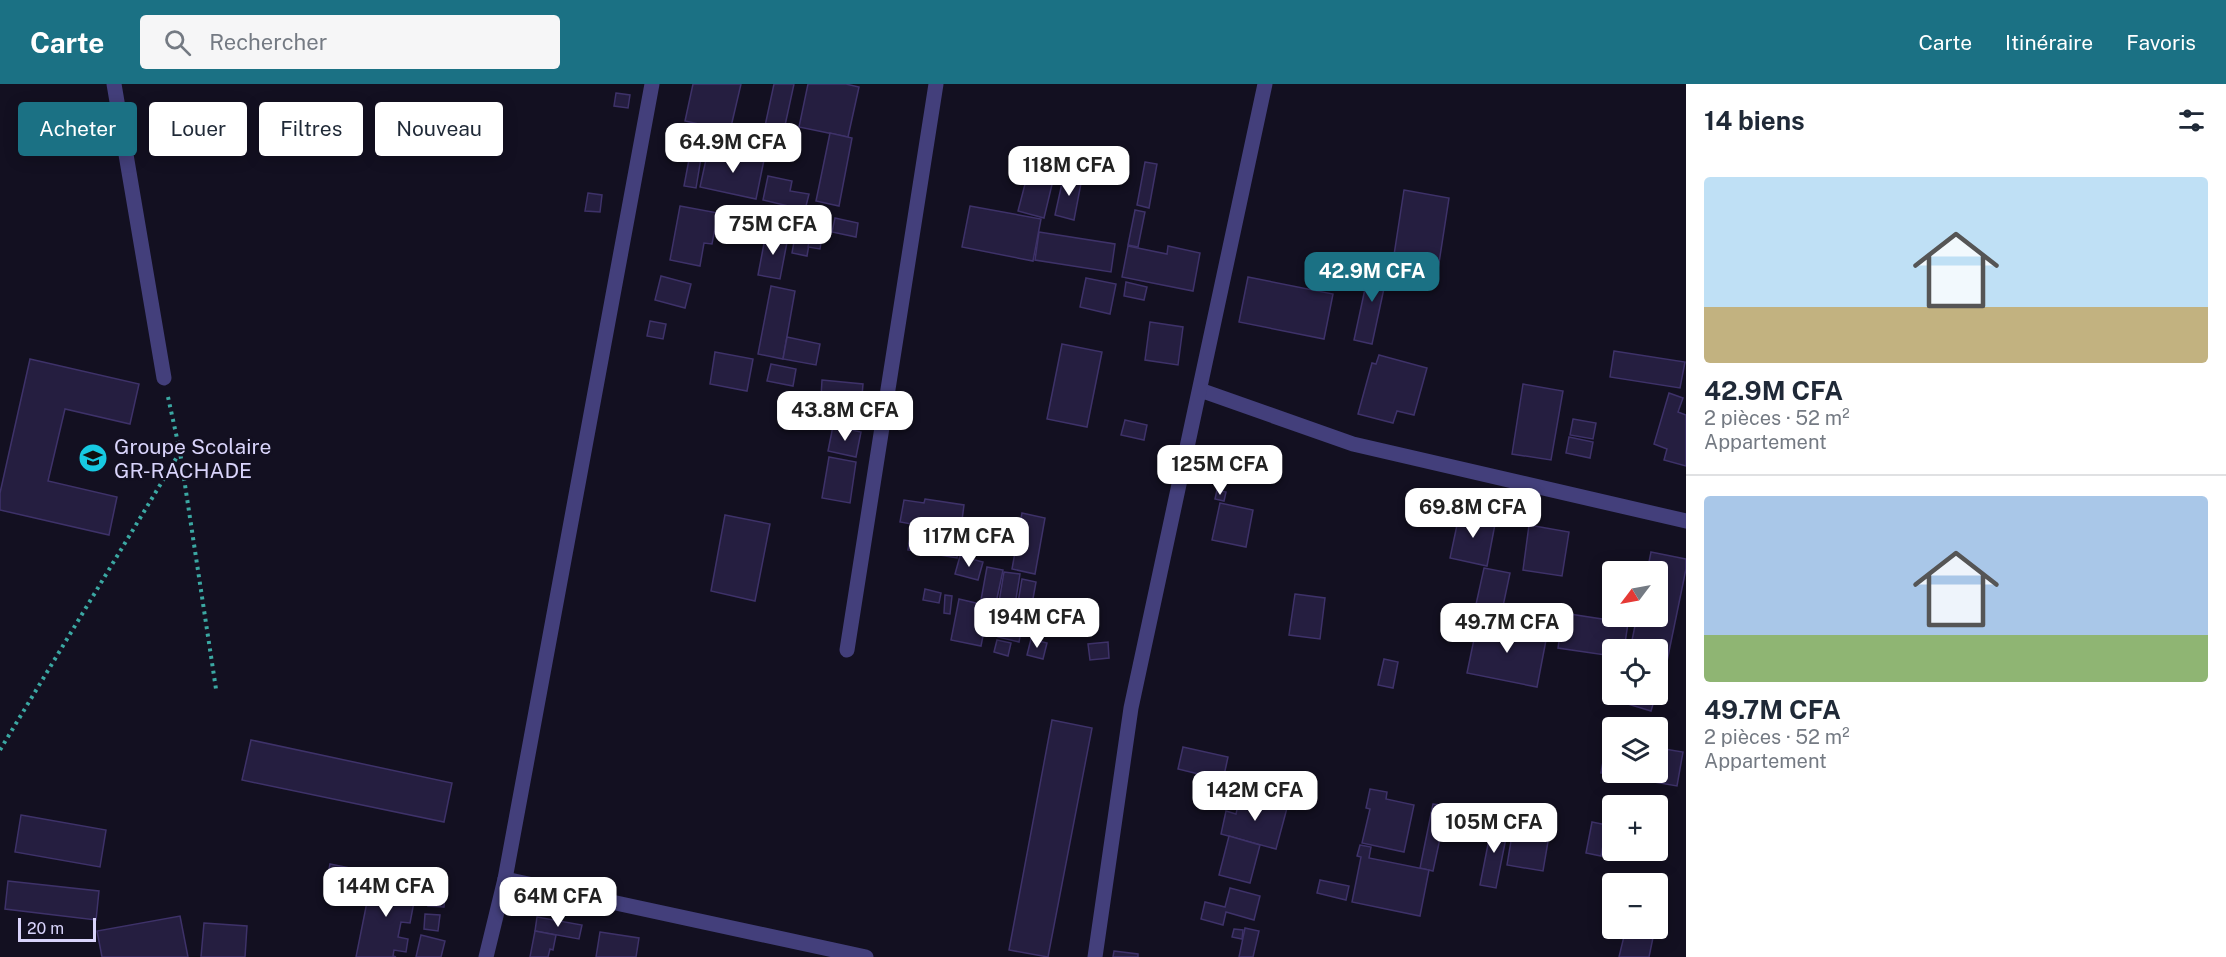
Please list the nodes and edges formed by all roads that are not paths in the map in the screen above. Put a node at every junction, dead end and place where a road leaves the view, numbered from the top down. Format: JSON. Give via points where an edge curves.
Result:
{"nodes":[{"id":1,"x":114,"y":84,"type":"edge"},
{"id":2,"x":652,"y":84,"type":"edge"},
{"id":3,"x":936,"y":84,"type":"edge"},
{"id":4,"x":1265,"y":84,"type":"edge"},
{"id":5,"x":164,"y":378,"type":"road end"},
{"id":6,"x":1200,"y":390,"type":"junction"},
{"id":7,"x":1686,"y":521,"type":"edge"},
{"id":8,"x":847,"y":650,"type":"dead end"},
{"id":9,"x":505,"y":879,"type":"junction"},
{"id":10,"x":486,"y":957,"type":"edge"},
{"id":11,"x":866,"y":957,"type":"edge"},
{"id":12,"x":1095,"y":957,"type":"edge"}],
"edges":[{"from":1,"to":5,"type":"street"},
{"from":2,"to":9,"type":"street"},
{"from":3,"to":8,"type":"street"},
{"from":4,"to":6,"type":"street"},
{"from":6,"to":7,"type":"street","via":[[1353,444]]},
{"from":6,"to":12,"type":"street","via":[[1131,708]]},
{"from":9,"to":10,"type":"street"},
{"from":9,"to":11,"type":"street"}]}
